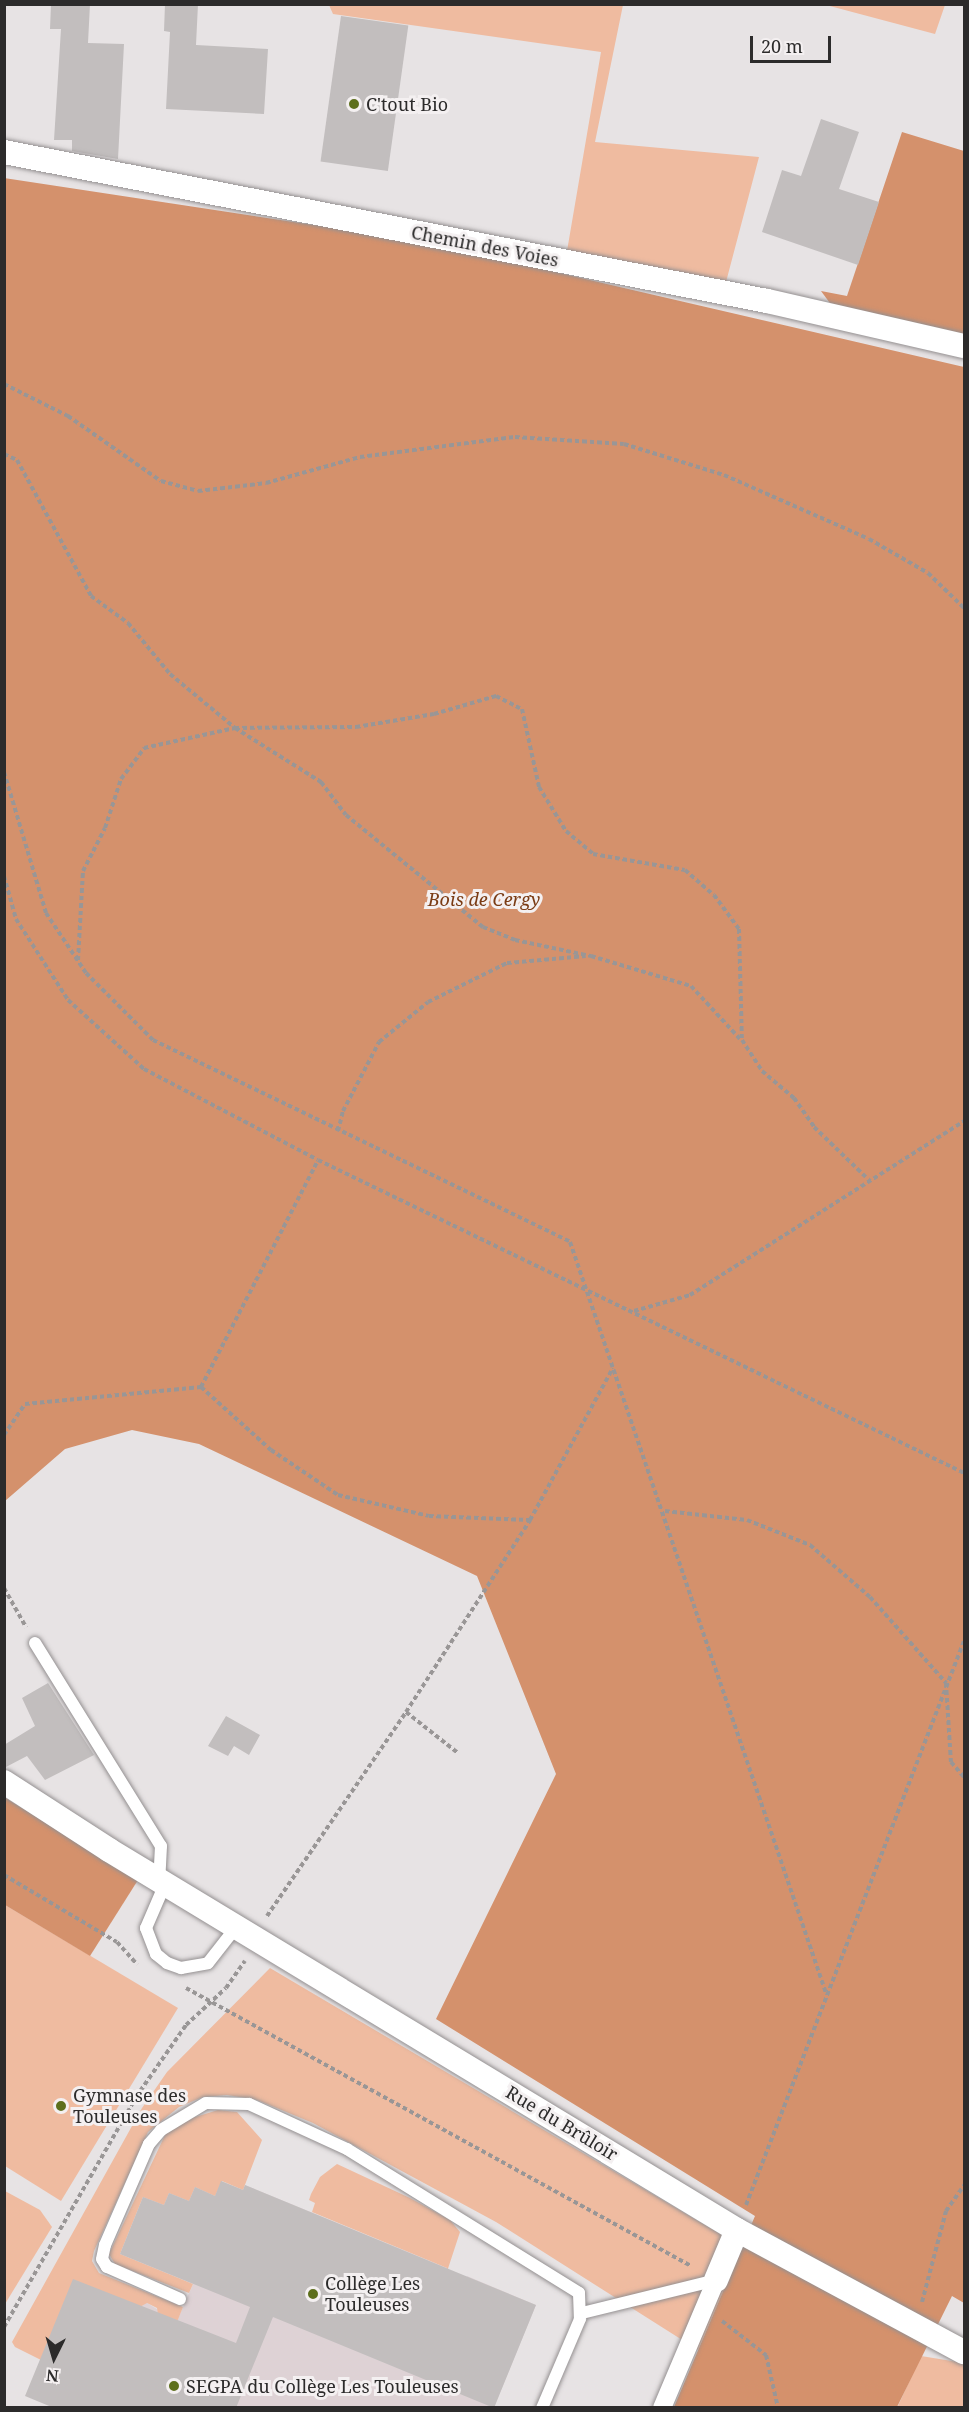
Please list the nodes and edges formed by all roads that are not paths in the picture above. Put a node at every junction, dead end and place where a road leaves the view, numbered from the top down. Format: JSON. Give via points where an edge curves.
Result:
{"nodes":[{"id":1,"x":4,"y":152,"type":"edge"},
{"id":2,"x":964,"y":346,"type":"edge"},
{"id":3,"x":35,"y":1643,"type":"road end"},
{"id":4,"x":4,"y":1782,"type":"edge"},
{"id":5,"x":162,"y":1882,"type":"junction"},
{"id":6,"x":247,"y":1931,"type":"junction"},
{"id":7,"x":737,"y":2230,"type":"junction"},
{"id":8,"x":716,"y":2280,"type":"junction"},
{"id":9,"x":180,"y":2299,"type":"dead end"},
{"id":10,"x":582,"y":2313,"type":"junction"},
{"id":11,"x":964,"y":2352,"type":"edge"},
{"id":12,"x":542,"y":2408,"type":"edge"},
{"id":13,"x":662,"y":2408,"type":"edge"}],
"edges":[{"from":1,"to":2,"type":"street","name":"Chemin des Voies","via":[[756,299]]},
{"from":3,"to":5,"type":"lane","via":[[161,1846]]},
{"from":4,"to":5,"type":"street","name":"Rue du Brûloir"},
{"from":5,"to":6,"type":"street","name":"Rue du Brûloir"},
{"from":5,"to":6,"type":"lane","via":[[146,1928],[156,1954],[167,1963],[195,1968],[208,1963]]},
{"from":6,"to":7,"type":"street","name":"Rue du Brûloir"},
{"from":7,"to":8,"type":"street"},
{"from":7,"to":11,"type":"street","name":"Rue du Brûloir"},
{"from":8,"to":10,"type":"lane"},
{"from":8,"to":13,"type":"street"},
{"from":9,"to":10,"type":"lane","via":[[112,2271],[103,2263],[102,2253],[125,2193],[161,2130],[185,2112],[222,2100],[249,2104],[347,2150],[579,2293]]},
{"from":10,"to":12,"type":"lane"}]}
